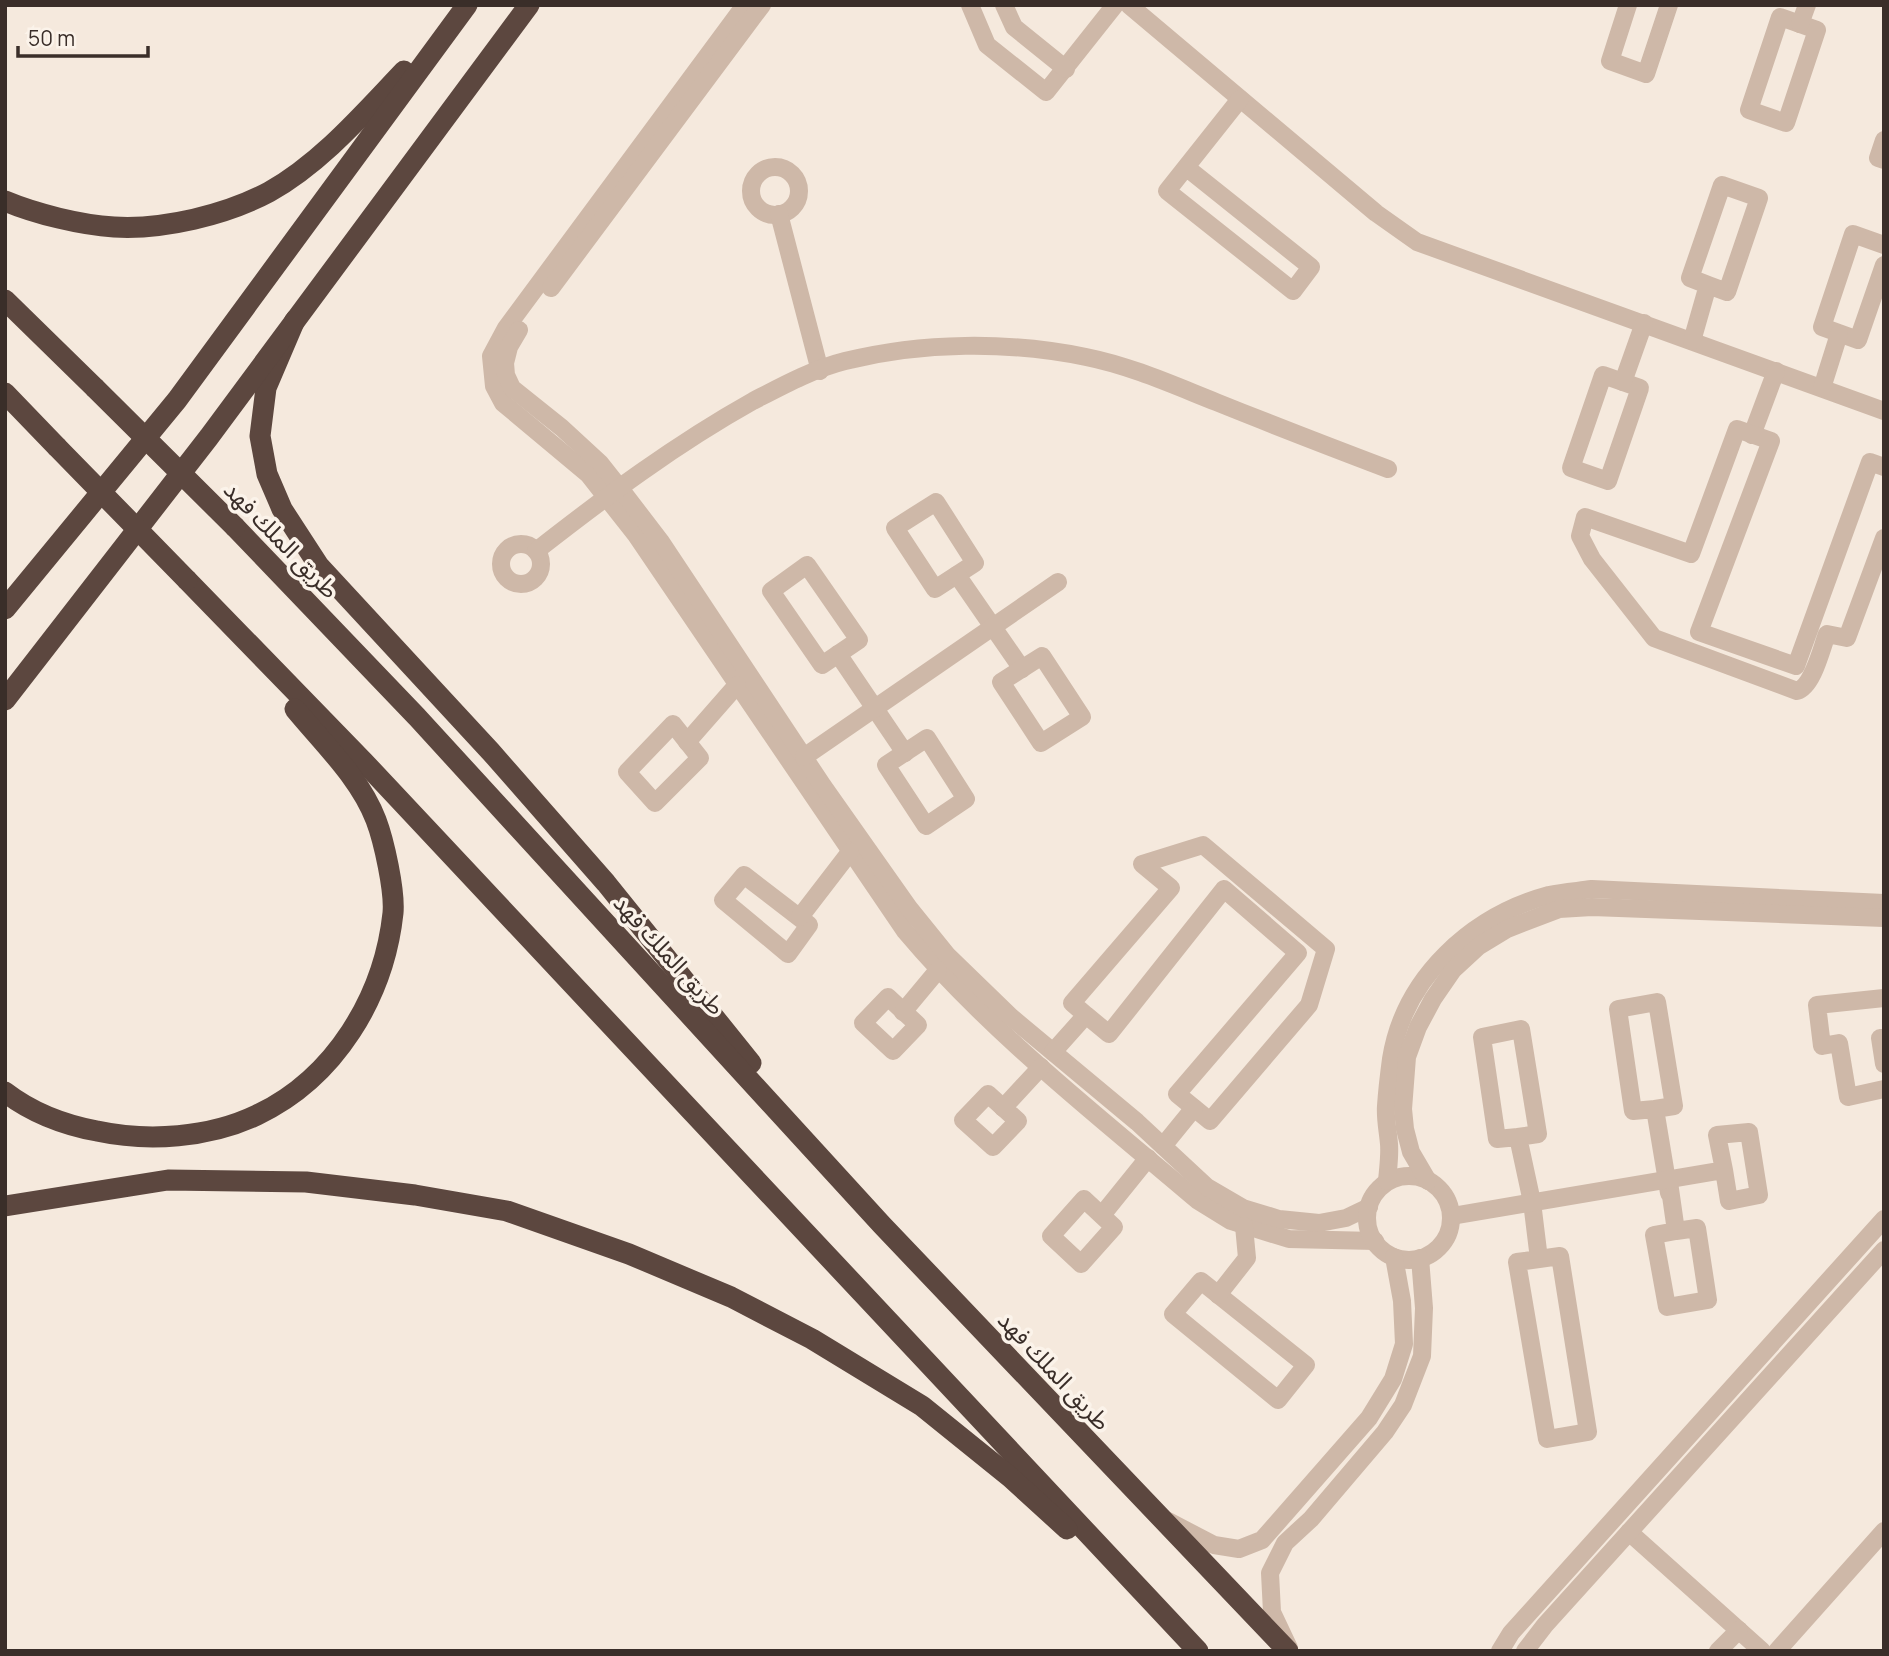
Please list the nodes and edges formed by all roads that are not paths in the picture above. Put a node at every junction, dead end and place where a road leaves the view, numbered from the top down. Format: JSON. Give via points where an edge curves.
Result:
{"nodes":[{"id":1,"x":466,"y":5,"type":"edge"},
{"id":2,"x":528,"y":5,"type":"edge"},
{"id":3,"x":745,"y":5,"type":"edge"},
{"id":4,"x":762,"y":5,"type":"edge"},
{"id":5,"x":970,"y":5,"type":"edge"},
{"id":6,"x":1004,"y":5,"type":"edge"},
{"id":7,"x":1115,"y":5,"type":"edge"},
{"id":8,"x":1129,"y":5,"type":"edge"},
{"id":9,"x":1628,"y":5,"type":"edge"},
{"id":10,"x":1669,"y":5,"type":"edge"},
{"id":11,"x":1807,"y":5,"type":"edge"},
{"id":12,"x":1800,"y":24,"type":"junction"},
{"id":13,"x":1066,"y":69,"type":"junction"},
{"id":14,"x":1240,"y":99,"type":"junction"},
{"id":15,"x":1884,"y":141,"type":"edge"},
{"id":16,"x":1884,"y":160,"type":"edge"},
{"id":17,"x":1187,"y":167,"type":"dead end"},
{"id":18,"x":5,"y":201,"type":"edge"},
{"id":19,"x":779,"y":215,"type":"dead end"},
{"id":20,"x":1884,"y":245,"type":"edge"},
{"id":21,"x":1884,"y":265,"type":"edge"},
{"id":22,"x":1708,"y":285,"type":"junction"},
{"id":23,"x":5,"y":300,"type":"edge"},
{"id":24,"x":295,"y":320,"type":"junction"},
{"id":25,"x":1644,"y":323,"type":"junction"},
{"id":26,"x":1839,"y":334,"type":"junction"},
{"id":27,"x":1692,"y":341,"type":"junction"},
{"id":28,"x":820,"y":370,"type":"junction"},
{"id":29,"x":1776,"y":372,"type":"junction"},
{"id":30,"x":1623,"y":382,"type":"junction"},
{"id":31,"x":1822,"y":387,"type":"junction"},
{"id":32,"x":5,"y":393,"type":"edge"},
{"id":33,"x":1884,"y":411,"type":"edge"},
{"id":34,"x":1752,"y":435,"type":"junction"},
{"id":35,"x":1884,"y":467,"type":"edge"},
{"id":36,"x":1388,"y":470,"type":"dead end"},
{"id":37,"x":612,"y":492,"type":"junction"},
{"id":38,"x":1884,"y":538,"type":"edge"},
{"id":39,"x":536,"y":551,"type":"dead end"},
{"id":40,"x":957,"y":575,"type":"junction"},
{"id":41,"x":1058,"y":582,"type":"dead end"},
{"id":42,"x":5,"y":606,"type":"edge"},
{"id":43,"x":217,"y":612,"type":"junction"},
{"id":44,"x":993,"y":627,"type":"junction"},
{"id":45,"x":838,"y":654,"type":"junction"},
{"id":46,"x":1022,"y":669,"type":"junction"},
{"id":47,"x":737,"y":685,"type":"junction"},
{"id":48,"x":5,"y":700,"type":"edge"},
{"id":49,"x":875,"y":709,"type":"junction"},
{"id":50,"x":687,"y":741,"type":"dead end"},
{"id":51,"x":905,"y":753,"type":"junction"},
{"id":52,"x":804,"y":757,"type":"junction"},
{"id":53,"x":850,"y":852,"type":"junction"},
{"id":54,"x":1884,"y":903,"type":"edge"},
{"id":55,"x":800,"y":917,"type":"junction"},
{"id":56,"x":1884,"y":918,"type":"edge"},
{"id":57,"x":938,"y":970,"type":"junction"},
{"id":58,"x":1884,"y":998,"type":"edge"},
{"id":59,"x":903,"y":1012,"type":"dead end"},
{"id":60,"x":1086,"y":1015,"type":"junction"},
{"id":61,"x":1884,"y":1038,"type":"edge"},
{"id":62,"x":1053,"y":1052,"type":"junction"},
{"id":63,"x":1884,"y":1064,"type":"edge"},
{"id":64,"x":1041,"y":1067,"type":"junction"},
{"id":65,"x":1884,"y":1089,"type":"edge"},
{"id":66,"x":5,"y":1092,"type":"edge"},
{"id":67,"x":1003,"y":1108,"type":"dead end"},
{"id":68,"x":1194,"y":1108,"type":"junction"},
{"id":69,"x":1655,"y":1109,"type":"junction"},
{"id":70,"x":1518,"y":1137,"type":"junction"},
{"id":71,"x":1163,"y":1146,"type":"junction"},
{"id":72,"x":1148,"y":1158,"type":"junction"},
{"id":73,"x":1724,"y":1170,"type":"dead end"},
{"id":74,"x":1387,"y":1181,"type":"junction"},
{"id":75,"x":1428,"y":1181,"type":"junction"},
{"id":76,"x":1668,"y":1184,"type":"junction"},
{"id":77,"x":1532,"y":1202,"type":"junction"},
{"id":78,"x":5,"y":1206,"type":"edge"},
{"id":79,"x":1369,"y":1207,"type":"junction"},
{"id":80,"x":1101,"y":1215,"type":"dead end"},
{"id":81,"x":1452,"y":1216,"type":"junction"},
{"id":82,"x":1884,"y":1219,"type":"edge"},
{"id":83,"x":882,"y":1225,"type":"junction"},
{"id":84,"x":1244,"y":1226,"type":"junction"},
{"id":85,"x":1676,"y":1231,"type":"junction"},
{"id":86,"x":1375,"y":1241,"type":"junction"},
{"id":87,"x":1884,"y":1250,"type":"edge"},
{"id":88,"x":1394,"y":1257,"type":"junction"},
{"id":89,"x":1420,"y":1258,"type":"junction"},
{"id":90,"x":1539,"y":1259,"type":"junction"},
{"id":91,"x":1218,"y":1295,"type":"junction"},
{"id":92,"x":1156,"y":1514,"type":"junction"},
{"id":93,"x":1884,"y":1531,"type":"edge"},
{"id":94,"x":1629,"y":1532,"type":"junction"},
{"id":95,"x":1739,"y":1630,"type":"junction"},
{"id":96,"x":1193,"y":1645,"type":"edge"},
{"id":97,"x":1502,"y":1645,"type":"edge"},
{"id":98,"x":1289,"y":1651,"type":"edge"},
{"id":99,"x":1524,"y":1651,"type":"edge"},
{"id":100,"x":1718,"y":1651,"type":"edge"},
{"id":101,"x":1762,"y":1651,"type":"edge"},
{"id":102,"x":1777,"y":1651,"type":"edge"}],
"edges":[{"from":1,"to":18,"type":"highway","via":[[356,122],[269,192],[215,214],[165,224],[114,227]]},
{"from":1,"to":42,"type":"highway","via":[[177,400]]},
{"from":2,"to":24,"type":"highway"},
{"from":3,"to":37,"type":"street","via":[[506,328],[491,356],[494,386],[503,403]]},
{"from":4,"to":37,"type":"street","via":[[509,347],[505,363],[512,388],[600,463]]},
{"from":5,"to":13,"type":"street","via":[[987,45],[1046,92]]},
{"from":6,"to":13,"type":"street","via":[[1014,27]]},
{"from":7,"to":13,"type":"street"},
{"from":8,"to":14,"type":"street"},
{"from":9,"to":10,"type":"street","via":[[1610,61],[1646,74]]},
{"from":11,"to":12,"type":"street"},
{"from":12,"to":12,"type":"street","via":[[1780,17],[1749,110],[1786,123],[1817,30]]},
{"from":14,"to":17,"type":"street","via":[[1167,191],[1293,291],[1311,267]]},
{"from":14,"to":25,"type":"street","via":[[1417,242]]},
{"from":15,"to":16,"type":"street","via":[[1878,158]]},
{"from":19,"to":28,"type":"street"},
{"from":20,"to":26,"type":"street","via":[[1853,234],[1822,327]]},
{"from":21,"to":26,"type":"street","via":[[1858,340]]},
{"from":22,"to":22,"type":"street","via":[[1727,292],[1759,198],[1722,185],[1690,278]]},
{"from":22,"to":27,"type":"street"},
{"from":23,"to":83,"type":"highway","name":"طريق الملك فهد","bridge":true,"via":[[235,527],[417,717]]},
{"from":24,"to":48,"type":"highway"},
{"from":24,"to":83,"type":"highway","via":[[266,388],[260,436],[267,474],[282,509],[319,566],[606,883]]},
{"from":25,"to":27,"type":"street"},
{"from":25,"to":30,"type":"street"},
{"from":26,"to":31,"type":"street"},
{"from":27,"to":29,"type":"street"},
{"from":28,"to":36,"type":"street","via":[[908,349],[1033,349],[1087,357],[1140,372]]},
{"from":28,"to":37,"type":"street","via":[[718,421]]},
{"from":29,"to":31,"type":"street"},
{"from":29,"to":34,"type":"street"},
{"from":30,"to":30,"type":"street","via":[[1603,375],[1572,468],[1608,481],[1640,388]]},
{"from":31,"to":33,"type":"street"},
{"from":32,"to":43,"type":"highway","bridge":true},
{"from":34,"to":35,"type":"street","via":[[1771,441],[1699,632],[1796,666],[1870,462]]},
{"from":34,"to":38,"type":"street","via":[[1737,429],[1691,554],[1586,517],[1580,536],[1592,559],[1654,638],[1790,690],[1801,690],[1808,684],[1827,634],[1847,638]]},
{"from":37,"to":39,"type":"street"},
{"from":37,"to":47,"type":"street"},
{"from":37,"to":52,"type":"street","via":[[661,542]]},
{"from":40,"to":40,"type":"street","via":[[975,563],[936,502],[895,528],[935,589]]},
{"from":40,"to":44,"type":"street"},
{"from":41,"to":44,"type":"street"},
{"from":43,"to":66,"type":"highway","via":[[359,787],[376,820],[393,911],[368,1003],[333,1056],[294,1093],[256,1116],[206,1132],[167,1138],[122,1137],[71,1126]]},
{"from":43,"to":96,"type":"highway","via":[[364,762]]},
{"from":44,"to":46,"type":"street"},
{"from":44,"to":49,"type":"street"},
{"from":45,"to":45,"type":"street","via":[[822,665],[771,590],[807,565],[859,640]]},
{"from":45,"to":49,"type":"street"},
{"from":46,"to":46,"type":"street","via":[[1001,682],[1041,743],[1082,717],[1042,656]]},
{"from":47,"to":50,"type":"street"},
{"from":47,"to":53,"type":"street"},
{"from":49,"to":51,"type":"street"},
{"from":49,"to":52,"type":"street"},
{"from":51,"to":51,"type":"street","via":[[886,765],[926,826],[966,799],[927,738]]},
{"from":52,"to":62,"type":"street","via":[[947,955]]},
{"from":53,"to":55,"type":"street"},
{"from":53,"to":57,"type":"street"},
{"from":54,"to":74,"type":"street","via":[[1592,889],[1549,895],[1501,914],[1465,935],[1436,963],[1399,1028],[1386,1109]]},
{"from":55,"to":55,"type":"street","via":[[744,874],[723,900],[788,954],[809,925]]},
{"from":56,"to":75,"type":"street","via":[[1592,907],[1559,909],[1507,929],[1453,970],[1418,1027],[1407,1057],[1405,1129],[1410,1152]]},
{"from":57,"to":59,"type":"street"},
{"from":57,"to":64,"type":"street"},
{"from":58,"to":65,"type":"street","via":[[1817,1005],[1822,1046],[1839,1043],[1848,1097]]},
{"from":60,"to":62,"type":"street"},
{"from":60,"to":68,"type":"street","via":[[1109,1034],[1224,889],[1298,953],[1177,1094]]},
{"from":60,"to":68,"type":"street","via":[[1072,1003],[1171,888],[1142,864],[1203,845],[1326,949],[1309,1005],[1210,1121]]},
{"from":61,"to":63,"type":"street","via":[[1880,1038]]},
{"from":62,"to":71,"type":"street"},
{"from":64,"to":67,"type":"street"},
{"from":64,"to":72,"type":"street"},
{"from":68,"to":71,"type":"street"},
{"from":69,"to":69,"type":"street","via":[[1633,1111],[1618,1009],[1657,1002],[1674,1106]]},
{"from":69,"to":76,"type":"street"},
{"from":70,"to":70,"type":"street","via":[[1497,1139],[1482,1037],[1521,1030],[1538,1134]]},
{"from":70,"to":77,"type":"street"},
{"from":71,"to":79,"type":"street","via":[[1208,1187],[1243,1208],[1279,1219],[1318,1223],[1346,1218]]},
{"from":72,"to":80,"type":"street"},
{"from":72,"to":84,"type":"street","via":[[1197,1200]]},
{"from":73,"to":76,"type":"street"},
{"from":74,"to":75,"type":"street","via":[[1414,1175]]},
{"from":74,"to":79,"type":"street"},
{"from":75,"to":81,"type":"street","via":[[1438,1186]]},
{"from":76,"to":77,"type":"street"},
{"from":76,"to":85,"type":"street"},
{"from":77,"to":81,"type":"street"},
{"from":77,"to":90,"type":"street"},
{"from":78,"to":96,"type":"highway","via":[[168,1180],[306,1182],[506,1211],[629,1254],[812,1339],[922,1406],[1010,1477]]},
{"from":79,"to":86,"type":"street","via":[[1367,1227]]},
{"from":81,"to":89,"type":"street","via":[[1449,1236],[1431,1256]]},
{"from":82,"to":97,"type":"street"},
{"from":83,"to":92,"type":"highway","name":"طريق الملك فهد"},
{"from":84,"to":86,"type":"street","via":[[1289,1239]]},
{"from":84,"to":91,"type":"street","via":[[1247,1258]]},
{"from":85,"to":85,"type":"street","via":[[1654,1235],[1667,1307],[1708,1300],[1697,1228]]},
{"from":86,"to":88,"type":"street","via":[[1380,1250]]},
{"from":87,"to":94,"type":"street"},
{"from":88,"to":89,"type":"street","via":[[1405,1261]]},
{"from":88,"to":92,"type":"street","via":[[1404,1344],[1393,1378],[1369,1418],[1262,1540],[1239,1549],[1214,1545]]},
{"from":89,"to":98,"type":"street","via":[[1423,1356],[1403,1405],[1385,1432],[1285,1543],[1270,1573],[1272,1612]]},
{"from":90,"to":90,"type":"street","via":[[1517,1262],[1547,1439],[1588,1432],[1560,1256]]},
{"from":91,"to":91,"type":"street","via":[[1201,1281],[1174,1314],[1278,1400],[1306,1365]]},
{"from":92,"to":98,"type":"highway","name":"طريق الملك فهد"},
{"from":93,"to":102,"type":"street"},
{"from":94,"to":95,"type":"street"},
{"from":94,"to":99,"type":"street"},
{"from":95,"to":100,"type":"street"},
{"from":95,"to":101,"type":"street"},
{"from":97,"to":99,"type":"street"}]}
